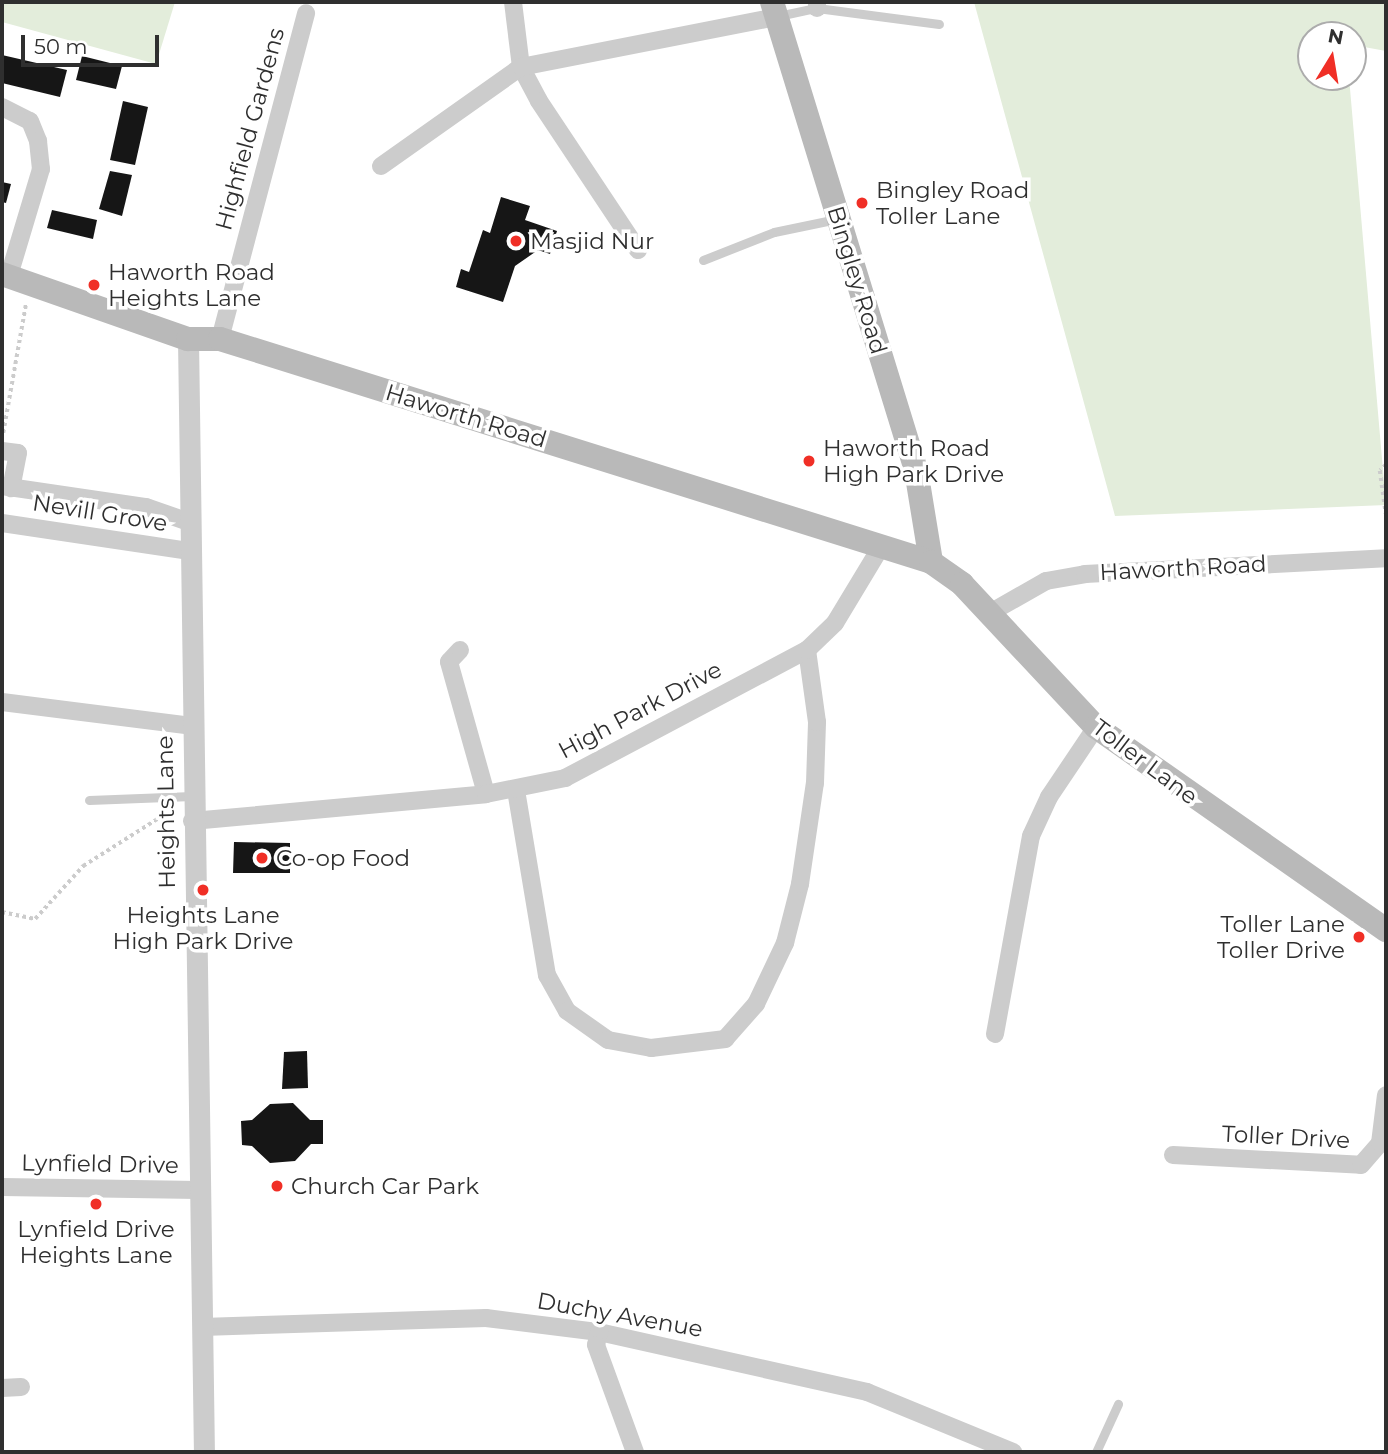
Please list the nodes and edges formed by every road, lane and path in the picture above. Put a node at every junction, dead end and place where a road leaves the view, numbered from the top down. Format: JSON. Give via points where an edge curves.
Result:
{"nodes":[{"id":1,"x":513,"y":2,"type":"edge"},
{"id":2,"x":817,"y":5,"type":"edge"},
{"id":3,"x":774,"y":9,"type":"edge"},
{"id":4,"x":306,"y":13,"type":"dead end"},
{"id":5,"x":939,"y":24,"type":"dead end"},
{"id":6,"x":521,"y":67,"type":"junction"},
{"id":7,"x":2,"y":107,"type":"edge"},
{"id":8,"x":381,"y":166,"type":"dead end"},
{"id":9,"x":838,"y":219,"type":"junction"},
{"id":10,"x":638,"y":250,"type":"dead end"},
{"id":11,"x":704,"y":260,"type":"dead end"},
{"id":12,"x":14,"y":278,"type":"edge"},
{"id":13,"x":188,"y":339,"type":"junction"},
{"id":14,"x":220,"y":339,"type":"junction"},
{"id":15,"x":2,"y":442,"type":"edge"},
{"id":16,"x":2,"y":451,"type":"edge"},
{"id":17,"x":1386,"y":465,"type":"edge"},
{"id":18,"x":7,"y":487,"type":"edge"},
{"id":19,"x":1386,"y":514,"type":"edge"},
{"id":20,"x":188,"y":522,"type":"junction"},
{"id":21,"x":2,"y":523,"type":"edge"},
{"id":22,"x":882,"y":545,"type":"junction"},
{"id":23,"x":190,"y":551,"type":"junction"},
{"id":24,"x":1386,"y":558,"type":"edge"},
{"id":25,"x":931,"y":562,"type":"junction"},
{"id":26,"x":988,"y":614,"type":"junction"},
{"id":27,"x":460,"y":650,"type":"dead end"},
{"id":28,"x":807,"y":650,"type":"junction"},
{"id":29,"x":2,"y":702,"type":"edge"},
{"id":30,"x":191,"y":726,"type":"junction"},
{"id":31,"x":1096,"y":727,"type":"junction"},
{"id":32,"x":516,"y":790,"type":"junction"},
{"id":33,"x":486,"y":794,"type":"junction"},
{"id":34,"x":192,"y":796,"type":"junction"},
{"id":35,"x":89,"y":800,"type":"dead end"},
{"id":36,"x":192,"y":821,"type":"junction"},
{"id":37,"x":2,"y":912,"type":"edge"},
{"id":38,"x":1386,"y":930,"type":"edge"},
{"id":39,"x":995,"y":1034,"type":"dead end"},
{"id":40,"x":1386,"y":1095,"type":"edge"},
{"id":41,"x":1383,"y":1144,"type":"edge"},
{"id":42,"x":1173,"y":1154,"type":"dead end"},
{"id":43,"x":2,"y":1187,"type":"edge"},
{"id":44,"x":198,"y":1191,"type":"junction"},
{"id":45,"x":202,"y":1327,"type":"junction"},
{"id":46,"x":599,"y":1332,"type":"junction"},
{"id":47,"x":22,"y":1387,"type":"dead end"},
{"id":48,"x":2,"y":1388,"type":"edge"},
{"id":49,"x":1118,"y":1404,"type":"dead end"},
{"id":50,"x":204,"y":1452,"type":"edge"},
{"id":51,"x":635,"y":1452,"type":"edge"},
{"id":52,"x":1013,"y":1452,"type":"edge"},
{"id":53,"x":1096,"y":1452,"type":"edge"}],
"edges":[{"from":1,"to":6,"type":"street"},
{"from":2,"to":3,"type":"lane"},
{"from":2,"to":5,"type":"lane"},
{"from":3,"to":6,"type":"street"},
{"from":3,"to":9,"type":"main road","name":"Bingley Road"},
{"from":4,"to":14,"type":"street","name":"Highfield Gardens"},
{"from":6,"to":8,"type":"street"},
{"from":6,"to":10,"type":"street"},
{"from":7,"to":12,"type":"street","via":[[30,121],[41,169]]},
{"from":9,"to":11,"type":"lane","via":[[775,232]]},
{"from":9,"to":25,"type":"main road","name":"Bingley Road","via":[[916,470]]},
{"from":12,"to":13,"type":"main road","name":"Haworth Road"},
{"from":12,"to":15,"type":"path"},
{"from":13,"to":14,"type":"main road","name":"Haworth Road"},
{"from":13,"to":20,"type":"street","name":"Heights Lane"},
{"from":14,"to":22,"type":"main road","name":"Haworth Road"},
{"from":16,"to":18,"type":"street","via":[[18,453]]},
{"from":17,"to":19,"type":"path","via":[[1380,471]]},
{"from":18,"to":20,"type":"street","via":[[146,507]]},
{"from":20,"to":23,"type":"street","name":"Heights Lane"},
{"from":21,"to":23,"type":"street","name":"Nevill Grove"},
{"from":22,"to":25,"type":"main road","name":"Haworth Road"},
{"from":22,"to":28,"type":"street","name":"High Park Drive","via":[[835,623]]},
{"from":23,"to":30,"type":"street","name":"Heights Lane"},
{"from":24,"to":26,"type":"street","name":"Haworth Road","via":[[1085,574],[1046,581]]},
{"from":25,"to":26,"type":"main road","name":"Toller Lane","via":[[962,584]]},
{"from":26,"to":31,"type":"main road","name":"Toller Lane"},
{"from":27,"to":33,"type":"street","via":[[449,662]]},
{"from":28,"to":32,"type":"street","name":"High Park Drive","via":[[565,778]]},
{"from":28,"to":32,"type":"street","via":[[817,722],[815,783],[800,884],[785,943],[762,992],[724,1039],[690,1047],[651,1048],[608,1040],[567,1010],[547,975]]},
{"from":29,"to":30,"type":"street"},
{"from":30,"to":34,"type":"street","name":"Heights Lane"},
{"from":31,"to":38,"type":"main road","name":"Toller Lane"},
{"from":31,"to":39,"type":"street","via":[[1049,797],[1031,836]]},
{"from":32,"to":33,"type":"street","name":"High Park Drive"},
{"from":33,"to":36,"type":"street","name":"High Park Drive"},
{"from":34,"to":35,"type":"lane"},
{"from":34,"to":36,"type":"street","name":"Heights Lane"},
{"from":34,"to":37,"type":"path","via":[[83,866],[35,919]]},
{"from":36,"to":44,"type":"street","name":"Heights Lane"},
{"from":40,"to":41,"type":"street","name":"Toller Drive"},
{"from":41,"to":42,"type":"street","name":"Toller Drive","via":[[1361,1165]]},
{"from":43,"to":44,"type":"street","name":"Lynfield Drive"},
{"from":44,"to":45,"type":"street","name":"Heights Lane"},
{"from":45,"to":46,"type":"street","name":"Duchy Avenue","via":[[486,1318]]},
{"from":45,"to":50,"type":"street","name":"Heights Lane"},
{"from":46,"to":51,"type":"street","via":[[596,1345]]},
{"from":46,"to":52,"type":"street","name":"Duchy Avenue","via":[[867,1392]]},
{"from":47,"to":48,"type":"street"},
{"from":49,"to":53,"type":"lane"}]}
